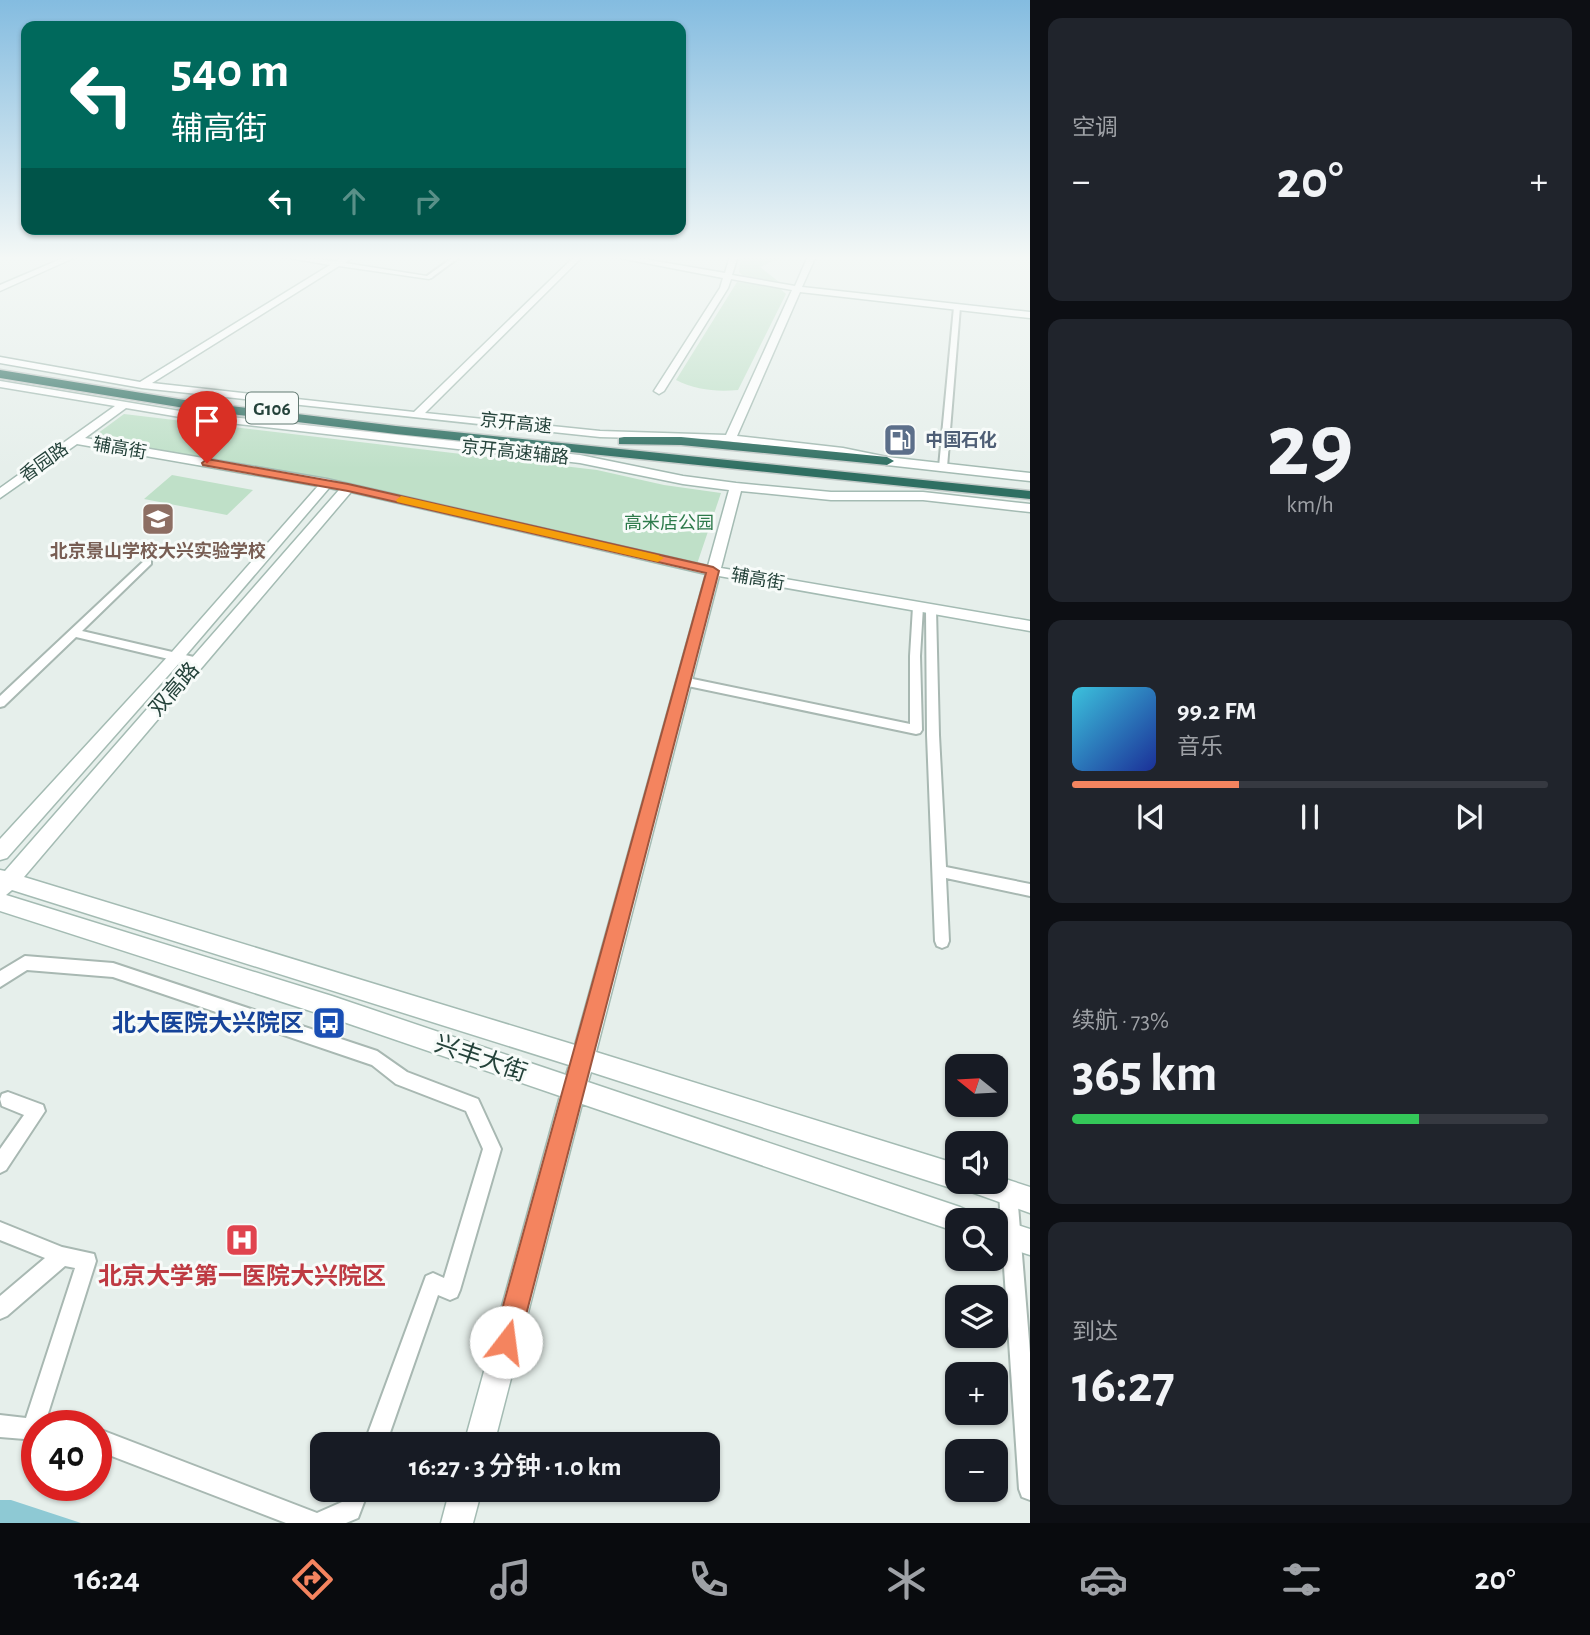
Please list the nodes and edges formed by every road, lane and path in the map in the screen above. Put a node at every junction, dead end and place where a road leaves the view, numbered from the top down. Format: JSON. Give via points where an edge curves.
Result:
{"nodes":[{"id":1,"x":241,"y":327,"type":"edge"},
{"id":2,"x":500,"y":327,"type":"edge"},
{"id":3,"x":698,"y":327,"type":"edge"},
{"id":4,"x":781,"y":327,"type":"edge"},
{"id":5,"x":955,"y":327,"type":"edge"},
{"id":6,"x":0,"y":360,"type":"edge"},
{"id":7,"x":0,"y":367,"type":"edge"},
{"id":8,"x":0,"y":374,"type":"edge"},
{"id":9,"x":0,"y":384,"type":"edge"},
{"id":10,"x":146,"y":385,"type":"junction"},
{"id":11,"x":659,"y":391,"type":"dead end"},
{"id":12,"x":122,"y":406,"type":"junction"},
{"id":13,"x":412,"y":415,"type":"junction"},
{"id":14,"x":730,"y":439,"type":"junction"},
{"id":15,"x":76,"y":440,"type":"junction"},
{"id":16,"x":544,"y":442,"type":"junction"},
{"id":17,"x":887,"y":461,"type":"junction"},
{"id":18,"x":943,"y":467,"type":"junction"},
{"id":19,"x":1030,"y":477,"type":"edge"},
{"id":20,"x":327,"y":483,"type":"junction"},
{"id":21,"x":736,"y":487,"type":"junction"},
{"id":22,"x":348,"y":488,"type":"junction"},
{"id":23,"x":1030,"y":488,"type":"edge"},
{"id":24,"x":0,"y":494,"type":"edge"},
{"id":25,"x":1030,"y":495,"type":"edge"},
{"id":26,"x":923,"y":496,"type":"junction"},
{"id":27,"x":1030,"y":508,"type":"edge"},
{"id":28,"x":148,"y":562,"type":"dead end"},
{"id":29,"x":713,"y":571,"type":"junction"},
{"id":30,"x":925,"y":608,"type":"junction"},
{"id":31,"x":1030,"y":626,"type":"edge"},
{"id":32,"x":74,"y":633,"type":"junction"},
{"id":33,"x":176,"y":657,"type":"junction"},
{"id":34,"x":198,"y":662,"type":"junction"},
{"id":35,"x":683,"y":681,"type":"junction"},
{"id":36,"x":0,"y":703,"type":"edge"},
{"id":37,"x":121,"y":718,"type":"junction"},
{"id":38,"x":145,"y":723,"type":"junction"},
{"id":39,"x":0,"y":852,"type":"edge"},
{"id":40,"x":939,"y":871,"type":"junction"},
{"id":41,"x":2,"y":888,"type":"edge"},
{"id":42,"x":1030,"y":890,"type":"edge"},
{"id":43,"x":942,"y":941,"type":"dead end"},
{"id":44,"x":0,"y":980,"type":"edge"},
{"id":45,"x":582,"y":1060,"type":"junction"},
{"id":46,"x":573,"y":1089,"type":"junction"},
{"id":47,"x":8,"y":1100,"type":"dead end"},
{"id":48,"x":0,"y":1164,"type":"edge"},
{"id":49,"x":945,"y":1173,"type":"edge"},
{"id":50,"x":1019,"y":1197,"type":"edge"},
{"id":51,"x":945,"y":1215,"type":"edge"},
{"id":52,"x":0,"y":1230,"type":"edge"},
{"id":53,"x":1012,"y":1237,"type":"edge"},
{"id":54,"x":62,"y":1256,"type":"junction"},
{"id":55,"x":0,"y":1310,"type":"edge"},
{"id":56,"x":41,"y":1410,"type":"edge"},
{"id":57,"x":0,"y":1426,"type":"edge"},
{"id":58,"x":21,"y":1428,"type":"edge"},
{"id":59,"x":379,"y":1432,"type":"edge"},
{"id":60,"x":481,"y":1432,"type":"edge"},
{"id":61,"x":112,"y":1445,"type":"edge"},
{"id":62,"x":1030,"y":1489,"type":"edge"},
{"id":63,"x":353,"y":1502,"type":"edge"},
{"id":64,"x":463,"y":1502,"type":"edge"},
{"id":65,"x":317,"y":1523,"type":"edge"},
{"id":66,"x":457,"y":1523,"type":"edge"}],
"edges":[{"from":1,"to":10,"type":"street"},
{"from":2,"to":13,"type":"street"},
{"from":3,"to":11,"type":"street"},
{"from":4,"to":14,"type":"street"},
{"from":5,"to":18,"type":"street"},
{"from":6,"to":10,"type":"street","name":"京开高速辅路"},
{"from":7,"to":16,"type":"highway","name":"京开高速","number":"G106","via":[[202,400]]},
{"from":8,"to":16,"type":"highway","name":"京开高速","number":"G106","via":[[197,406]]},
{"from":9,"to":12,"type":"street","name":"京开高速辅路"},
{"from":10,"to":13,"type":"street","name":"京开高速辅路"},
{"from":12,"to":15,"type":"street","name":"香园路"},
{"from":12,"to":21,"type":"street","name":"京开高速辅路","via":[[580,459]]},
{"from":13,"to":14,"type":"street","name":"京开高速辅路","via":[[600,434]]},
{"from":14,"to":17,"type":"street","name":"京开高速辅路","via":[[843,451]]},
{"from":15,"to":20,"type":"street","name":"辅高街"},
{"from":15,"to":24,"type":"street","name":"香园路"},
{"from":16,"to":17,"type":"highway","via":[[681,441]]},
{"from":16,"to":23,"type":"highway","name":"京开高速","number":"G106"},
{"from":16,"to":25,"type":"highway","name":"京开高速","number":"G106"},
{"from":16,"to":26,"type":"highway","via":[[678,472]]},
{"from":17,"to":18,"type":"street","name":"京开高速辅路"},
{"from":18,"to":19,"type":"street","name":"京开高速辅路"},
{"from":20,"to":22,"type":"street","name":"辅高街"},
{"from":20,"to":33,"type":"street","name":"双高路"},
{"from":21,"to":26,"type":"street","name":"京开高速辅路","via":[[831,496]]},
{"from":21,"to":29,"type":"street"},
{"from":22,"to":29,"type":"street","name":"辅高街"},
{"from":22,"to":34,"type":"street","name":"双高路"},
{"from":26,"to":27,"type":"street","name":"京开高速辅路"},
{"from":28,"to":32,"type":"street"},
{"from":29,"to":30,"type":"street","name":"辅高街"},
{"from":29,"to":35,"type":"street"},
{"from":30,"to":31,"type":"street","name":"辅高街"},
{"from":30,"to":35,"type":"street","via":[[915,656],[916,730]]},
{"from":30,"to":40,"type":"street"},
{"from":32,"to":33,"type":"street"},
{"from":32,"to":36,"type":"street"},
{"from":33,"to":34,"type":"street"},
{"from":33,"to":37,"type":"street","name":"双高路"},
{"from":34,"to":38,"type":"street","name":"双高路"},
{"from":35,"to":45,"type":"street"},
{"from":37,"to":38,"type":"street"},
{"from":37,"to":39,"type":"street","name":"双高路"},
{"from":38,"to":41,"type":"street","name":"双高路"},
{"from":40,"to":42,"type":"street"},
{"from":40,"to":43,"type":"street"},
{"from":41,"to":45,"type":"street","name":"兴丰大街","via":[[185,933]]},
{"from":41,"to":46,"type":"street","name":"兴丰大街"},
{"from":44,"to":59,"type":"street","via":[[25,963],[113,970],[377,1059],[402,1078],[472,1105],[492,1149],[450,1290],[433,1283]]},
{"from":45,"to":46,"type":"street"},
{"from":45,"to":49,"type":"street","name":"兴丰大街"},
{"from":46,"to":51,"type":"street","name":"兴丰大街"},
{"from":46,"to":60,"type":"street"},
{"from":47,"to":48,"type":"street","via":[[37,1111]]},
{"from":50,"to":53,"type":"street"},
{"from":52,"to":54,"type":"street"},
{"from":53,"to":62,"type":"street"},
{"from":54,"to":55,"type":"street"},
{"from":54,"to":56,"type":"street","via":[[87,1261]]},
{"from":57,"to":58,"type":"street"},
{"from":61,"to":65,"type":"street"},
{"from":63,"to":65,"type":"street","via":[[350,1510]]},
{"from":64,"to":66,"type":"street"}]}
